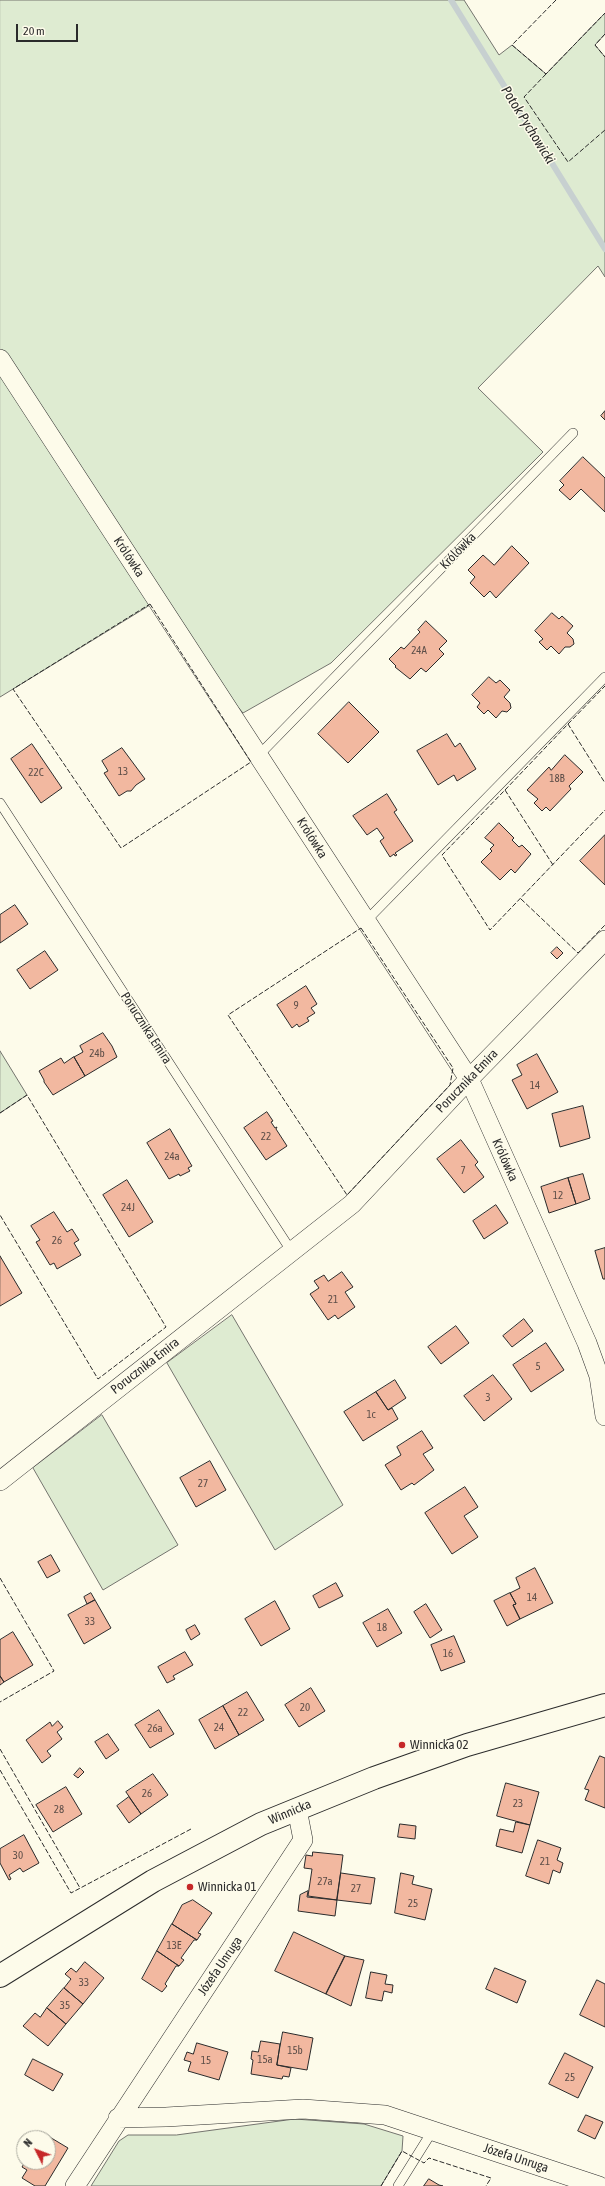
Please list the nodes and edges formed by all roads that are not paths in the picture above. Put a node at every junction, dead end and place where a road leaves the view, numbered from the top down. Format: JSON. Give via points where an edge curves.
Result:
{"nodes":[{"id":1,"x":0,"y":359,"type":"edge"},
{"id":2,"x":573,"y":433,"type":"dead end"},
{"id":3,"x":605,"y":677,"type":"edge"},
{"id":4,"x":258,"y":755,"type":"junction"},
{"id":5,"x":0,"y":803,"type":"edge"},
{"id":6,"x":365,"y":922,"type":"junction"},
{"id":7,"x":605,"y":940,"type":"edge"},
{"id":8,"x":469,"y":1079,"type":"junction"},
{"id":9,"x":292,"y":1252,"type":"junction"},
{"id":10,"x":605,"y":1416,"type":"edge"},
{"id":11,"x":0,"y":1481,"type":"edge"},
{"id":12,"x":605,"y":1705,"type":"edge"},
{"id":13,"x":297,"y":1809,"type":"junction"},
{"id":14,"x":0,"y":1976,"type":"edge"},
{"id":15,"x":118,"y":2118,"type":"junction"},
{"id":16,"x":432,"y":2130,"type":"junction"},
{"id":17,"x":587,"y":2184,"type":"edge"},
{"id":18,"x":75,"y":2186,"type":"edge"},
{"id":19,"x":398,"y":2186,"type":"edge"}],
"edges":[{"from":1,"to":4,"type":"street","name":"Królówka"},
{"from":2,"to":4,"type":"lane","name":"Królówka"},
{"from":3,"to":6,"type":"lane"},
{"from":4,"to":6,"type":"street","name":"Królówka"},
{"from":5,"to":9,"type":"lane","name":"Porucznika Emira"},
{"from":6,"to":8,"type":"street","name":"Królówka"},
{"from":7,"to":8,"type":"street","name":"Porucznika Emira"},
{"from":8,"to":9,"type":"street","name":"Porucznika Emira","via":[[352,1204]]},
{"from":8,"to":10,"type":"street","name":"Królówka","via":[[587,1343],[600,1376]]},
{"from":9,"to":11,"type":"street","name":"Porucznika Emira"},
{"from":12,"to":13,"type":"street","name":"Winnicka","via":[[467,1745]]},
{"from":13,"to":14,"type":"street","name":"Winnicka","via":[[207,1851],[153,1880]]},
{"from":13,"to":15,"type":"street","name":"Józefa Unruga","via":[[303,1840]]},
{"from":15,"to":16,"type":"street","name":"Józefa Unruga","via":[[303,2108],[385,2115]]},
{"from":15,"to":18,"type":"street","name":"Józefa Unruga"},
{"from":16,"to":17,"type":"street","name":"Józefa Unruga"},
{"from":16,"to":19,"type":"lane"}]}
